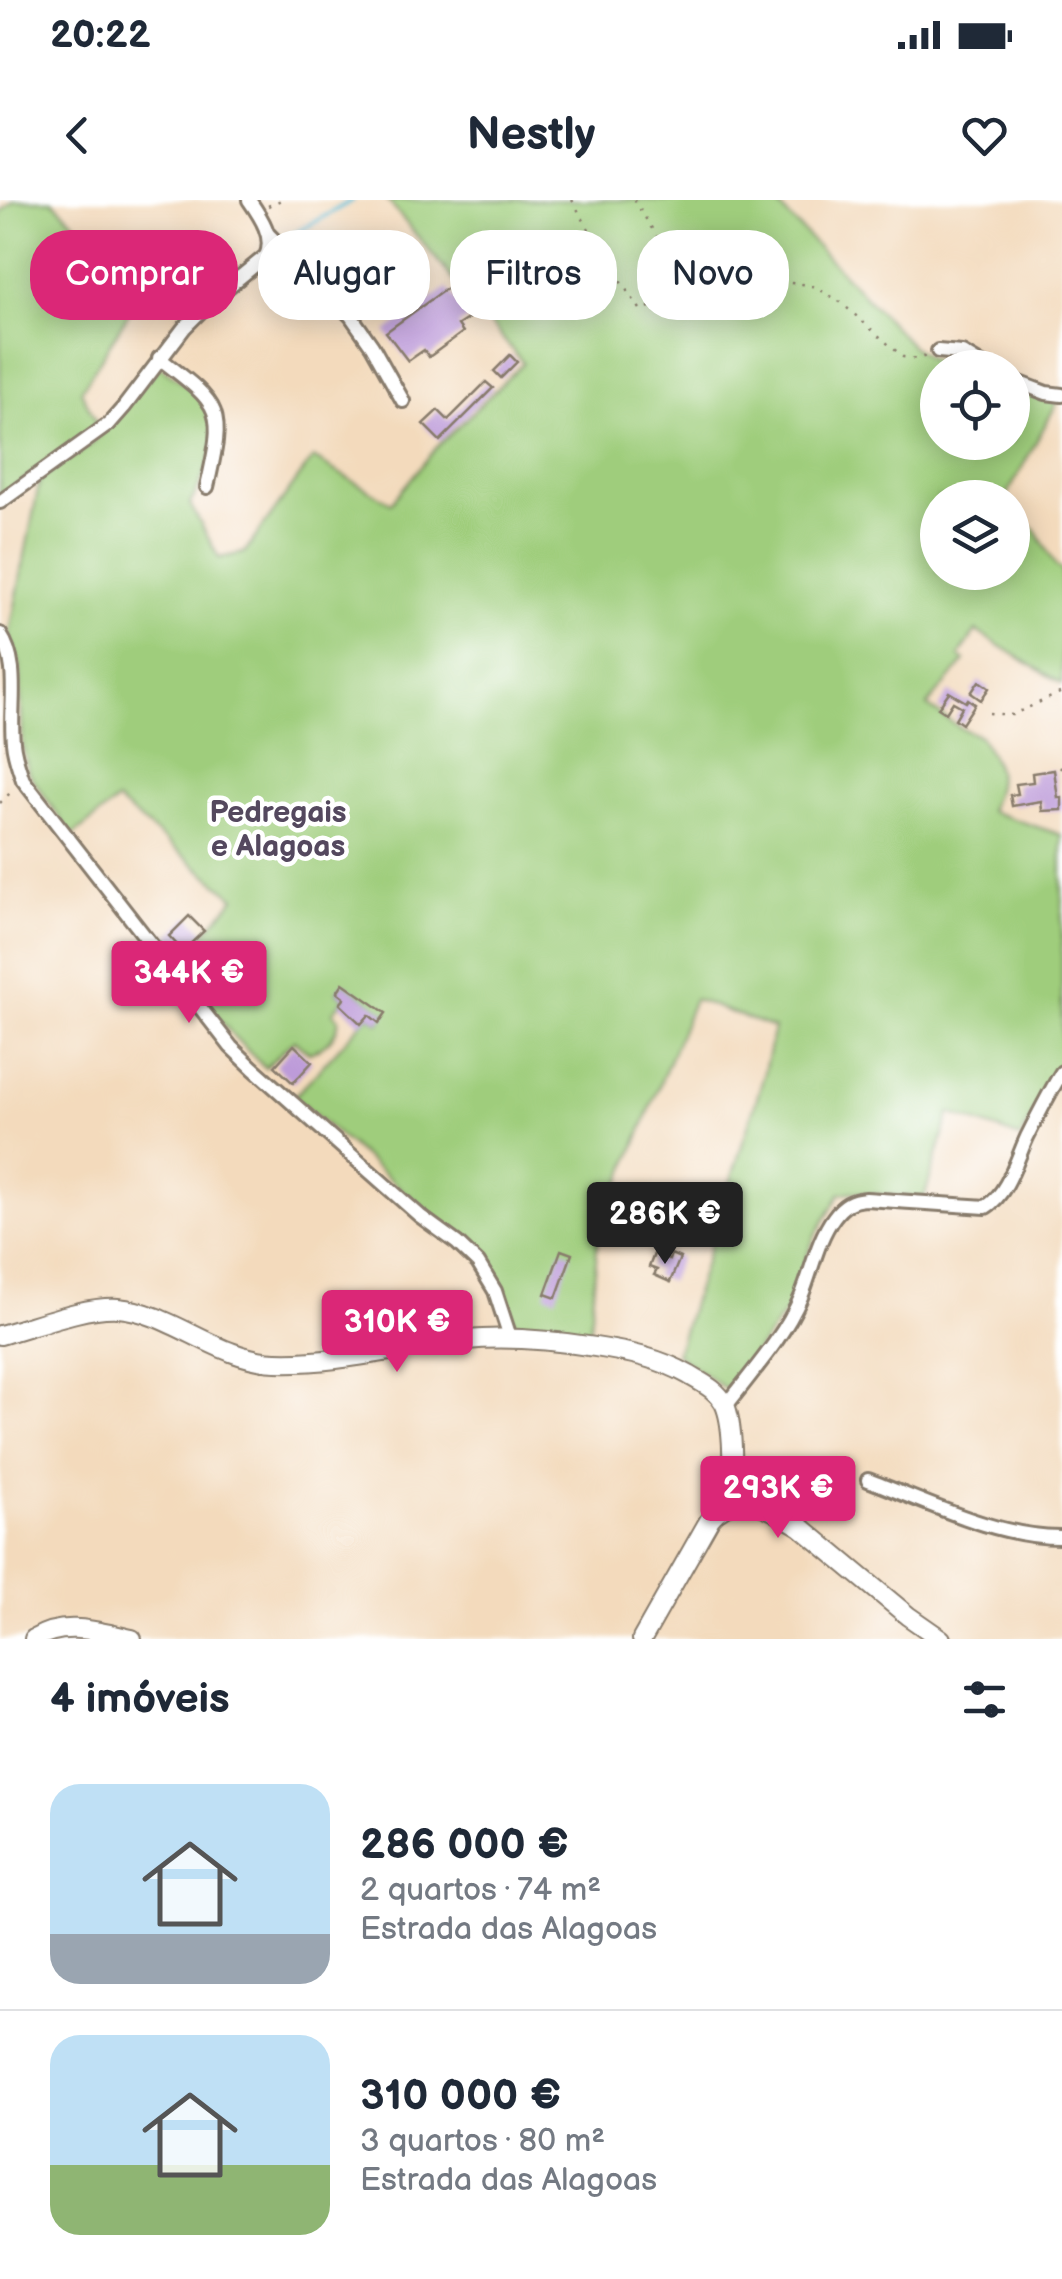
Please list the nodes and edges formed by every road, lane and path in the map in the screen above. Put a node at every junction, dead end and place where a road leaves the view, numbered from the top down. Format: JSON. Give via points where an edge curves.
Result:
{"nodes":[{"id":1,"x":249,"y":200,"type":"edge"},
{"id":2,"x":572,"y":200,"type":"edge"},
{"id":3,"x":634,"y":200,"type":"edge"},
{"id":4,"x":266,"y":230,"type":"edge"},
{"id":5,"x":653,"y":230,"type":"edge"},
{"id":6,"x":258,"y":263,"type":"edge"},
{"id":7,"x":789,"y":283,"type":"edge"},
{"id":8,"x":637,"y":305,"type":"edge"},
{"id":9,"x":354,"y":320,"type":"edge"},
{"id":10,"x":160,"y":358,"type":"junction"},
{"id":11,"x":920,"y":359,"type":"edge"},
{"id":12,"x":1030,"y":387,"type":"edge"},
{"id":13,"x":1062,"y":395,"type":"edge"},
{"id":14,"x":403,"y":401,"type":"dead end"},
{"id":15,"x":207,"y":487,"type":"dead end"},
{"id":16,"x":0,"y":502,"type":"edge"},
{"id":17,"x":0,"y":634,"type":"edge"},
{"id":18,"x":1062,"y":692,"type":"edge"},
{"id":19,"x":988,"y":713,"type":"dead end"},
{"id":20,"x":24,"y":780,"type":"junction"},
{"id":21,"x":0,"y":803,"type":"edge"},
{"id":22,"x":1062,"y":1072,"type":"edge"},
{"id":23,"x":0,"y":1336,"type":"edge"},
{"id":24,"x":510,"y":1337,"type":"junction"},
{"id":25,"x":726,"y":1406,"type":"junction"},
{"id":26,"x":868,"y":1480,"type":"dead end"},
{"id":27,"x":732,"y":1501,"type":"junction"},
{"id":28,"x":1062,"y":1537,"type":"edge"},
{"id":29,"x":34,"y":1639,"type":"edge"},
{"id":30,"x":132,"y":1639,"type":"edge"},
{"id":31,"x":642,"y":1639,"type":"edge"},
{"id":32,"x":941,"y":1639,"type":"edge"}],
"edges":[{"from":1,"to":4,"type":"street"},
{"from":2,"to":8,"type":"path"},
{"from":3,"to":5,"type":"path"},
{"from":6,"to":10,"type":"street","via":[[212,300]]},
{"from":7,"to":11,"type":"path","via":[[811,285],[838,300],[903,357]]},
{"from":9,"to":14,"type":"street"},
{"from":10,"to":15,"type":"street","via":[[213,404],[218,427]]},
{"from":10,"to":16,"type":"street","via":[[109,424]]},
{"from":12,"to":13,"type":"street"},
{"from":17,"to":20,"type":"street","via":[[12,668],[13,743]]},
{"from":18,"to":19,"type":"path","via":[[1012,715]]},
{"from":20,"to":21,"type":"path"},
{"from":20,"to":24,"type":"street","via":[[231,1046],[478,1263]]},
{"from":22,"to":25,"type":"street","via":[[1002,1191],[986,1207],[846,1203],[782,1330]]},
{"from":23,"to":24,"type":"street","via":[[98,1308],[122,1308],[272,1362]]},
{"from":24,"to":25,"type":"street","via":[[642,1354],[716,1392]]},
{"from":25,"to":27,"type":"street"},
{"from":26,"to":28,"type":"street","via":[[983,1523]]},
{"from":27,"to":31,"type":"street","via":[[710,1519]]},
{"from":27,"to":32,"type":"street","via":[[760,1506],[801,1527]]},
{"from":29,"to":30,"type":"street","via":[[69,1626]]}]}
